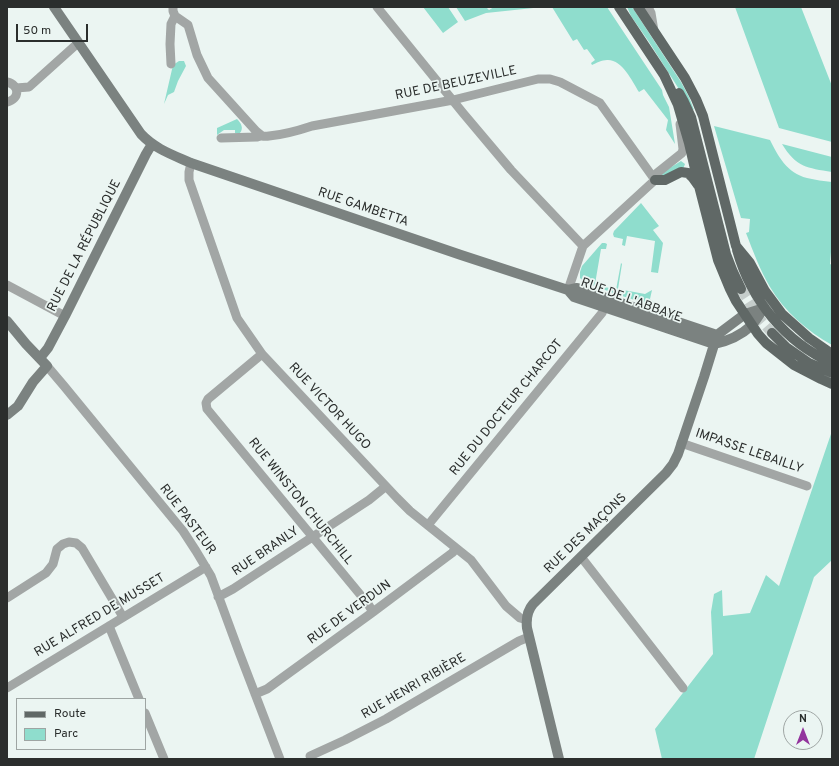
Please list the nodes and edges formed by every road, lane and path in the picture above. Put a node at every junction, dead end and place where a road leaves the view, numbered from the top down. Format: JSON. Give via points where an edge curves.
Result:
{"nodes":[{"id":1,"x":54,"y":7,"type":"edge"},
{"id":2,"x":377,"y":7,"type":"edge"},
{"id":3,"x":619,"y":7,"type":"edge"},
{"id":4,"x":638,"y":7,"type":"edge"},
{"id":5,"x":648,"y":7,"type":"edge"},
{"id":6,"x":174,"y":11,"type":"edge"},
{"id":7,"x":654,"y":31,"type":"junction"},
{"id":8,"x":78,"y":43,"type":"junction"},
{"id":9,"x":171,"y":64,"type":"dead end"},
{"id":10,"x":664,"y":75,"type":"junction"},
{"id":11,"x":7,"y":82,"type":"edge"},
{"id":12,"x":16,"y":88,"type":"junction"},
{"id":13,"x":453,"y":100,"type":"junction"},
{"id":14,"x":7,"y":102,"type":"edge"},
{"id":15,"x":678,"y":105,"type":"junction"},
{"id":16,"x":261,"y":135,"type":"junction"},
{"id":17,"x":221,"y":138,"type":"dead end"},
{"id":18,"x":152,"y":144,"type":"junction"},
{"id":19,"x":191,"y":163,"type":"junction"},
{"id":20,"x":655,"y":180,"type":"junction"},
{"id":21,"x":699,"y":186,"type":"junction"},
{"id":22,"x":711,"y":210,"type":"junction"},
{"id":23,"x":583,"y":246,"type":"junction"},
{"id":24,"x":736,"y":246,"type":"junction"},
{"id":25,"x":7,"y":285,"type":"edge"},
{"id":26,"x":742,"y":289,"type":"tunnel mouth"},
{"id":27,"x":568,"y":290,"type":"junction"},
{"id":28,"x":605,"y":306,"type":"junction"},
{"id":29,"x":764,"y":308,"type":"junction"},
{"id":30,"x":745,"y":314,"type":"junction"},
{"id":31,"x":65,"y":316,"type":"junction"},
{"id":32,"x":7,"y":321,"type":"edge"},
{"id":33,"x":752,"y":325,"type":"junction"},
{"id":34,"x":772,"y":334,"type":"tunnel mouth"},
{"id":35,"x":715,"y":339,"type":"junction"},
{"id":36,"x":262,"y":354,"type":"junction"},
{"id":37,"x":832,"y":354,"type":"edge"},
{"id":38,"x":40,"y":358,"type":"junction"},
{"id":39,"x":832,"y":363,"type":"edge"},
{"id":40,"x":47,"y":366,"type":"junction"},
{"id":41,"x":832,"y":373,"type":"edge"},
{"id":42,"x":832,"y":384,"type":"edge"},
{"id":43,"x":7,"y":415,"type":"edge"},
{"id":44,"x":681,"y":443,"type":"junction"},
{"id":45,"x":807,"y":486,"type":"dead end"},
{"id":46,"x":385,"y":487,"type":"junction"},
{"id":47,"x":428,"y":525,"type":"junction"},
{"id":48,"x":312,"y":537,"type":"junction"},
{"id":49,"x":456,"y":549,"type":"junction"},
{"id":50,"x":580,"y":557,"type":"junction"},
{"id":51,"x":206,"y":567,"type":"junction"},
{"id":52,"x":218,"y":597,"type":"junction"},
{"id":53,"x":7,"y":598,"type":"edge"},
{"id":54,"x":373,"y":612,"type":"junction"},
{"id":55,"x":123,"y":617,"type":"junction"},
{"id":56,"x":527,"y":620,"type":"junction"},
{"id":57,"x":109,"y":626,"type":"junction"},
{"id":58,"x":529,"y":637,"type":"junction"},
{"id":59,"x":7,"y":688,"type":"edge"},
{"id":60,"x":683,"y":688,"type":"dead end"},
{"id":61,"x":255,"y":694,"type":"junction"},
{"id":62,"x":139,"y":698,"type":"edge"},
{"id":63,"x":146,"y":715,"type":"edge"},
{"id":64,"x":310,"y":756,"type":"dead end"},
{"id":65,"x":164,"y":759,"type":"edge"},
{"id":66,"x":280,"y":759,"type":"edge"},
{"id":67,"x":559,"y":759,"type":"edge"}],
"edges":[{"from":1,"to":8,"type":"main road","name":"RUE GAMBETTA"},
{"from":2,"to":13,"type":"street"},
{"from":3,"to":10,"type":"main road"},
{"from":4,"to":7,"type":"main road"},
{"from":5,"to":7,"type":"street","via":[[652,13]]},
{"from":6,"to":9,"type":"street","via":[[171,24]]},
{"from":6,"to":16,"type":"street","via":[[188,25],[197,55],[208,78]]},
{"from":7,"to":24,"type":"main road","via":[[685,78],[703,116]]},
{"from":8,"to":12,"type":"street","via":[[28,87]]},
{"from":8,"to":18,"type":"main road","name":"RUE GAMBETTA","via":[[137,129]]},
{"from":10,"to":15,"type":"main road"},
{"from":10,"to":22,"type":"main road","via":[[676,89],[692,117]]},
{"from":11,"to":12,"type":"street"},
{"from":12,"to":14,"type":"street","via":[[15,98]]},
{"from":13,"to":16,"type":"street","name":"RUE DE BEUZEVILLE","via":[[269,136]]},
{"from":13,"to":20,"type":"street","name":"RUE DE BEUZEVILLE","via":[[538,79],[560,82],[602,105]]},
{"from":13,"to":23,"type":"street","via":[[511,170]]},
{"from":15,"to":20,"type":"street","via":[[683,150],[657,173]]},
{"from":15,"to":21,"type":"main road"},
{"from":16,"to":17,"type":"street","name":"RUE DE BEUZEVILLE","via":[[257,138]]},
{"from":18,"to":19,"type":"main road","name":"RUE GAMBETTA"},
{"from":18,"to":31,"type":"main road","name":"RUE DE LA RÉPUBLIQUE"},
{"from":19,"to":27,"type":"main road","name":"RUE GAMBETTA"},
{"from":19,"to":36,"type":"street","name":"RUE VICTOR HUGO","via":[[189,180],[237,318]]},
{"from":20,"to":21,"type":"main road","via":[[665,180],[681,172],[688,173]]},
{"from":20,"to":23,"type":"street"},
{"from":21,"to":22,"type":"main road"},
{"from":22,"to":26,"type":"main road","via":[[733,272]]},
{"from":22,"to":30,"type":"main road","via":[[715,250],[724,276]]},
{"from":23,"to":27,"type":"street"},
{"from":24,"to":29,"type":"main road","via":[[746,277]]},
{"from":24,"to":37,"type":"main road","via":[[750,263],[765,291],[782,314]]},
{"from":25,"to":31,"type":"street"},
{"from":27,"to":28,"type":"main road","name":"RUE DE L'ABBAYE","via":[[574,297]]},
{"from":27,"to":35,"type":"main road","name":"RUE DE L'ABBAYE","via":[[577,288]]},
{"from":28,"to":35,"type":"main road","name":"RUE DE L'ABBAYE"},
{"from":28,"to":47,"type":"street","name":"RUE DU DOCTEUR CHARCOT","via":[[602,313]]},
{"from":29,"to":30,"type":"main road"},
{"from":29,"to":33,"type":"main road"},
{"from":29,"to":39,"type":"main road","via":[[793,339]]},
{"from":30,"to":33,"type":"main road"},
{"from":30,"to":35,"type":"main road"},
{"from":31,"to":38,"type":"main road","name":"RUE DE LA RÉPUBLIQUE"},
{"from":32,"to":38,"type":"main road"},
{"from":33,"to":35,"type":"main road","via":[[728,341]]},
{"from":33,"to":42,"type":"main road","via":[[766,343],[794,365]]},
{"from":34,"to":41,"type":"main road","via":[[809,363]]},
{"from":35,"to":44,"type":"main road","name":"RUE DES MAÇONS"},
{"from":36,"to":46,"type":"street","name":"RUE VICTOR HUGO"},
{"from":36,"to":48,"type":"street","name":"RUE WINSTON CHURCHILL","via":[[208,399],[207,409]]},
{"from":38,"to":40,"type":"main road"},
{"from":40,"to":43,"type":"main road","via":[[18,406]]},
{"from":40,"to":51,"type":"street","name":"RUE PASTEUR","via":[[183,531]]},
{"from":44,"to":45,"type":"street","name":"IMPASSE LEBAILLY"},
{"from":44,"to":50,"type":"main road","name":"RUE DES MAÇONS","via":[[676,460],[666,473]]},
{"from":46,"to":47,"type":"street","name":"RUE VICTOR HUGO"},
{"from":46,"to":48,"type":"street","name":"RUE BRANLY"},
{"from":47,"to":49,"type":"street","name":"RUE VICTOR HUGO"},
{"from":48,"to":52,"type":"street","name":"RUE BRANLY"},
{"from":48,"to":54,"type":"street","name":"RUE WINSTON CHURCHILL"},
{"from":49,"to":54,"type":"street","name":"RUE DE VERDUN"},
{"from":49,"to":56,"type":"street","name":"RUE VICTOR HUGO","via":[[471,560],[506,606],[520,618]]},
{"from":50,"to":56,"type":"main road","name":"RUE DES MAÇONS","via":[[533,604]]},
{"from":50,"to":60,"type":"street"},
{"from":51,"to":52,"type":"street","name":"RUE PASTEUR"},
{"from":51,"to":55,"type":"street","name":"RUE ALFRED DE MUSSET"},
{"from":52,"to":61,"type":"street","name":"RUE PASTEUR"},
{"from":53,"to":55,"type":"street","via":[[46,573],[53,564],[58,549],[64,544],[76,543],[82,548]]},
{"from":54,"to":61,"type":"street","name":"RUE DE VERDUN","via":[[268,689]]},
{"from":55,"to":57,"type":"street","name":"RUE ALFRED DE MUSSET"},
{"from":56,"to":58,"type":"main road"},
{"from":57,"to":59,"type":"street","name":"RUE ALFRED DE MUSSET"},
{"from":57,"to":62,"type":"street"},
{"from":58,"to":64,"type":"street","name":"RUE HENRI RIBIÈRE","via":[[386,719]]},
{"from":58,"to":67,"type":"main road"},
{"from":61,"to":66,"type":"street","name":"RUE PASTEUR"},
{"from":63,"to":65,"type":"street"}]}
